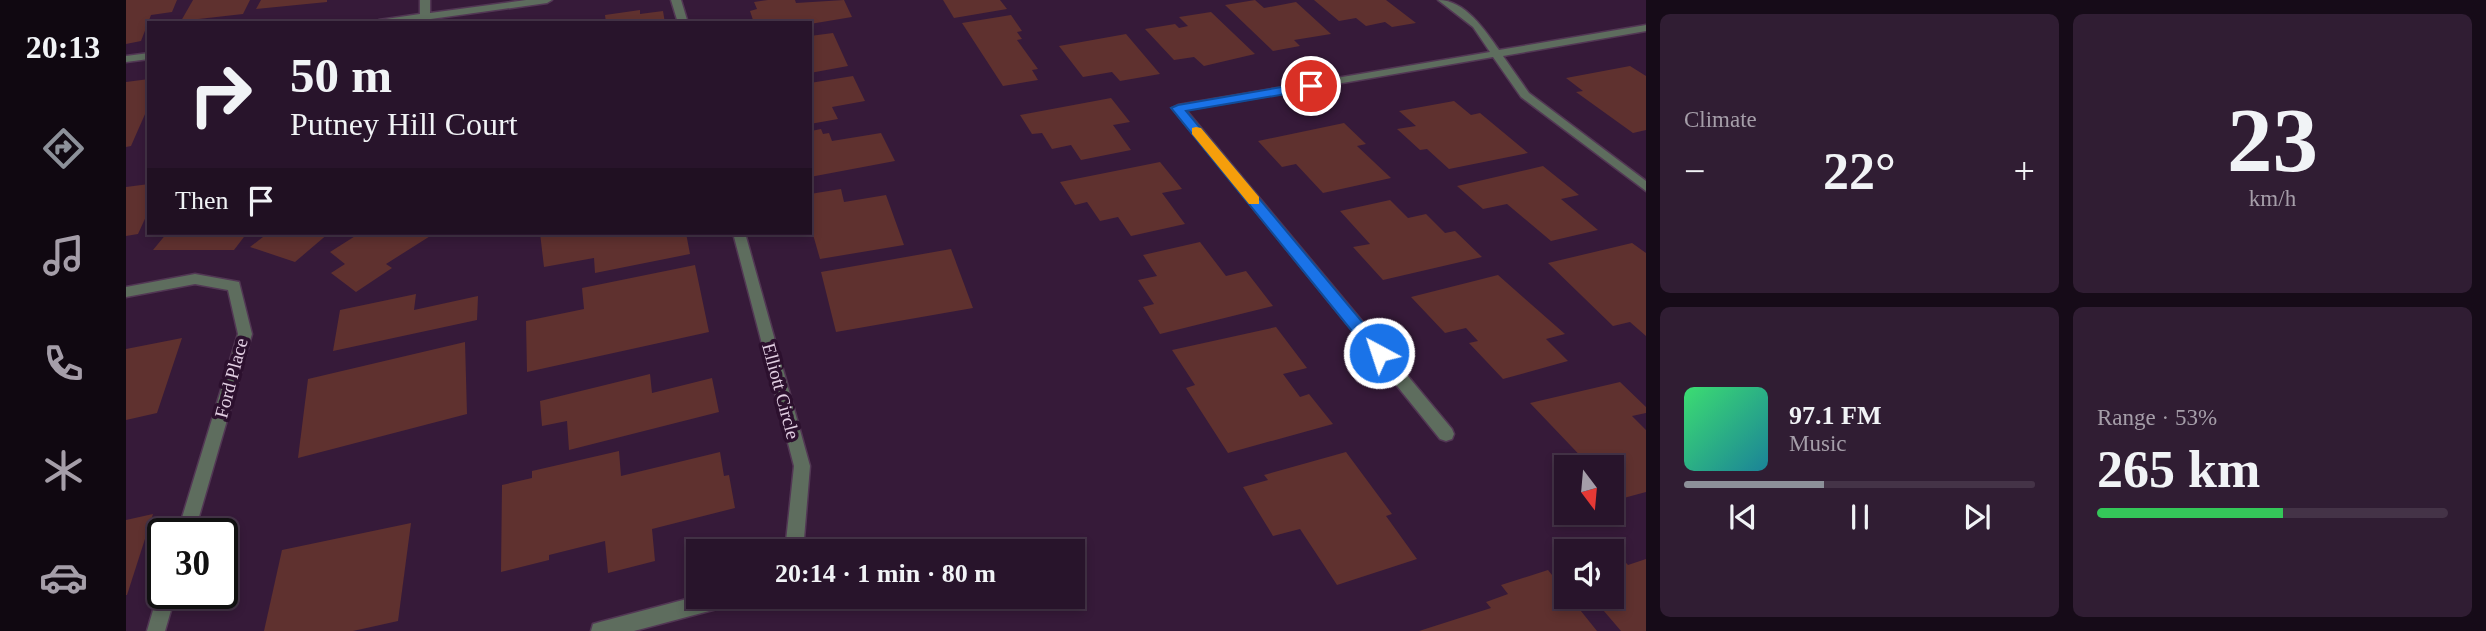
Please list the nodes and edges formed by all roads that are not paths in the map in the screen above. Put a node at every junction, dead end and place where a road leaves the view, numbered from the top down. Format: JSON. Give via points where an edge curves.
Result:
{"nodes":[{"id":1,"x":425,"y":0,"type":"edge"},
{"id":2,"x":547,"y":0,"type":"edge"},
{"id":3,"x":677,"y":0,"type":"edge"},
{"id":4,"x":1443,"y":0,"type":"edge"},
{"id":5,"x":425,"y":16,"type":"junction"},
{"id":6,"x":392,"y":21,"type":"edge"},
{"id":7,"x":682,"y":21,"type":"edge"},
{"id":8,"x":1646,"y":28,"type":"edge"},
{"id":9,"x":1498,"y":54,"type":"junction"},
{"id":10,"x":147,"y":55,"type":"edge"},
{"id":11,"x":126,"y":59,"type":"edge"},
{"id":12,"x":1646,"y":187,"type":"edge"},
{"id":13,"x":740,"y":235,"type":"edge"},
{"id":14,"x":126,"y":292,"type":"edge"},
{"id":15,"x":1446,"y":434,"type":"dead end"},
{"id":16,"x":190,"y":518,"type":"edge"},
{"id":17,"x":795,"y":539,"type":"edge"},
{"id":18,"x":686,"y":608,"type":"edge"},
{"id":19,"x":162,"y":609,"type":"edge"},
{"id":20,"x":156,"y":631,"type":"edge"},
{"id":21,"x":600,"y":631,"type":"edge"}],
"edges":[{"from":1,"to":5,"type":"street"},
{"from":2,"to":5,"type":"street"},
{"from":3,"to":7,"type":"street"},
{"from":4,"to":9,"type":"street","via":[[1476,25]]},
{"from":5,"to":6,"type":"street"},
{"from":8,"to":9,"type":"street"},
{"from":9,"to":12,"type":"street","via":[[1525,95]]},
{"from":9,"to":15,"type":"street","via":[[1178,108]]},
{"from":10,"to":11,"type":"street"},
{"from":13,"to":17,"type":"street","name":"Elliott Circle","via":[[802,466]]},
{"from":14,"to":16,"type":"street","name":"Ford Place","via":[[195,279],[234,286],[245,334]]},
{"from":18,"to":21,"type":"street"},
{"from":19,"to":20,"type":"street"}]}
